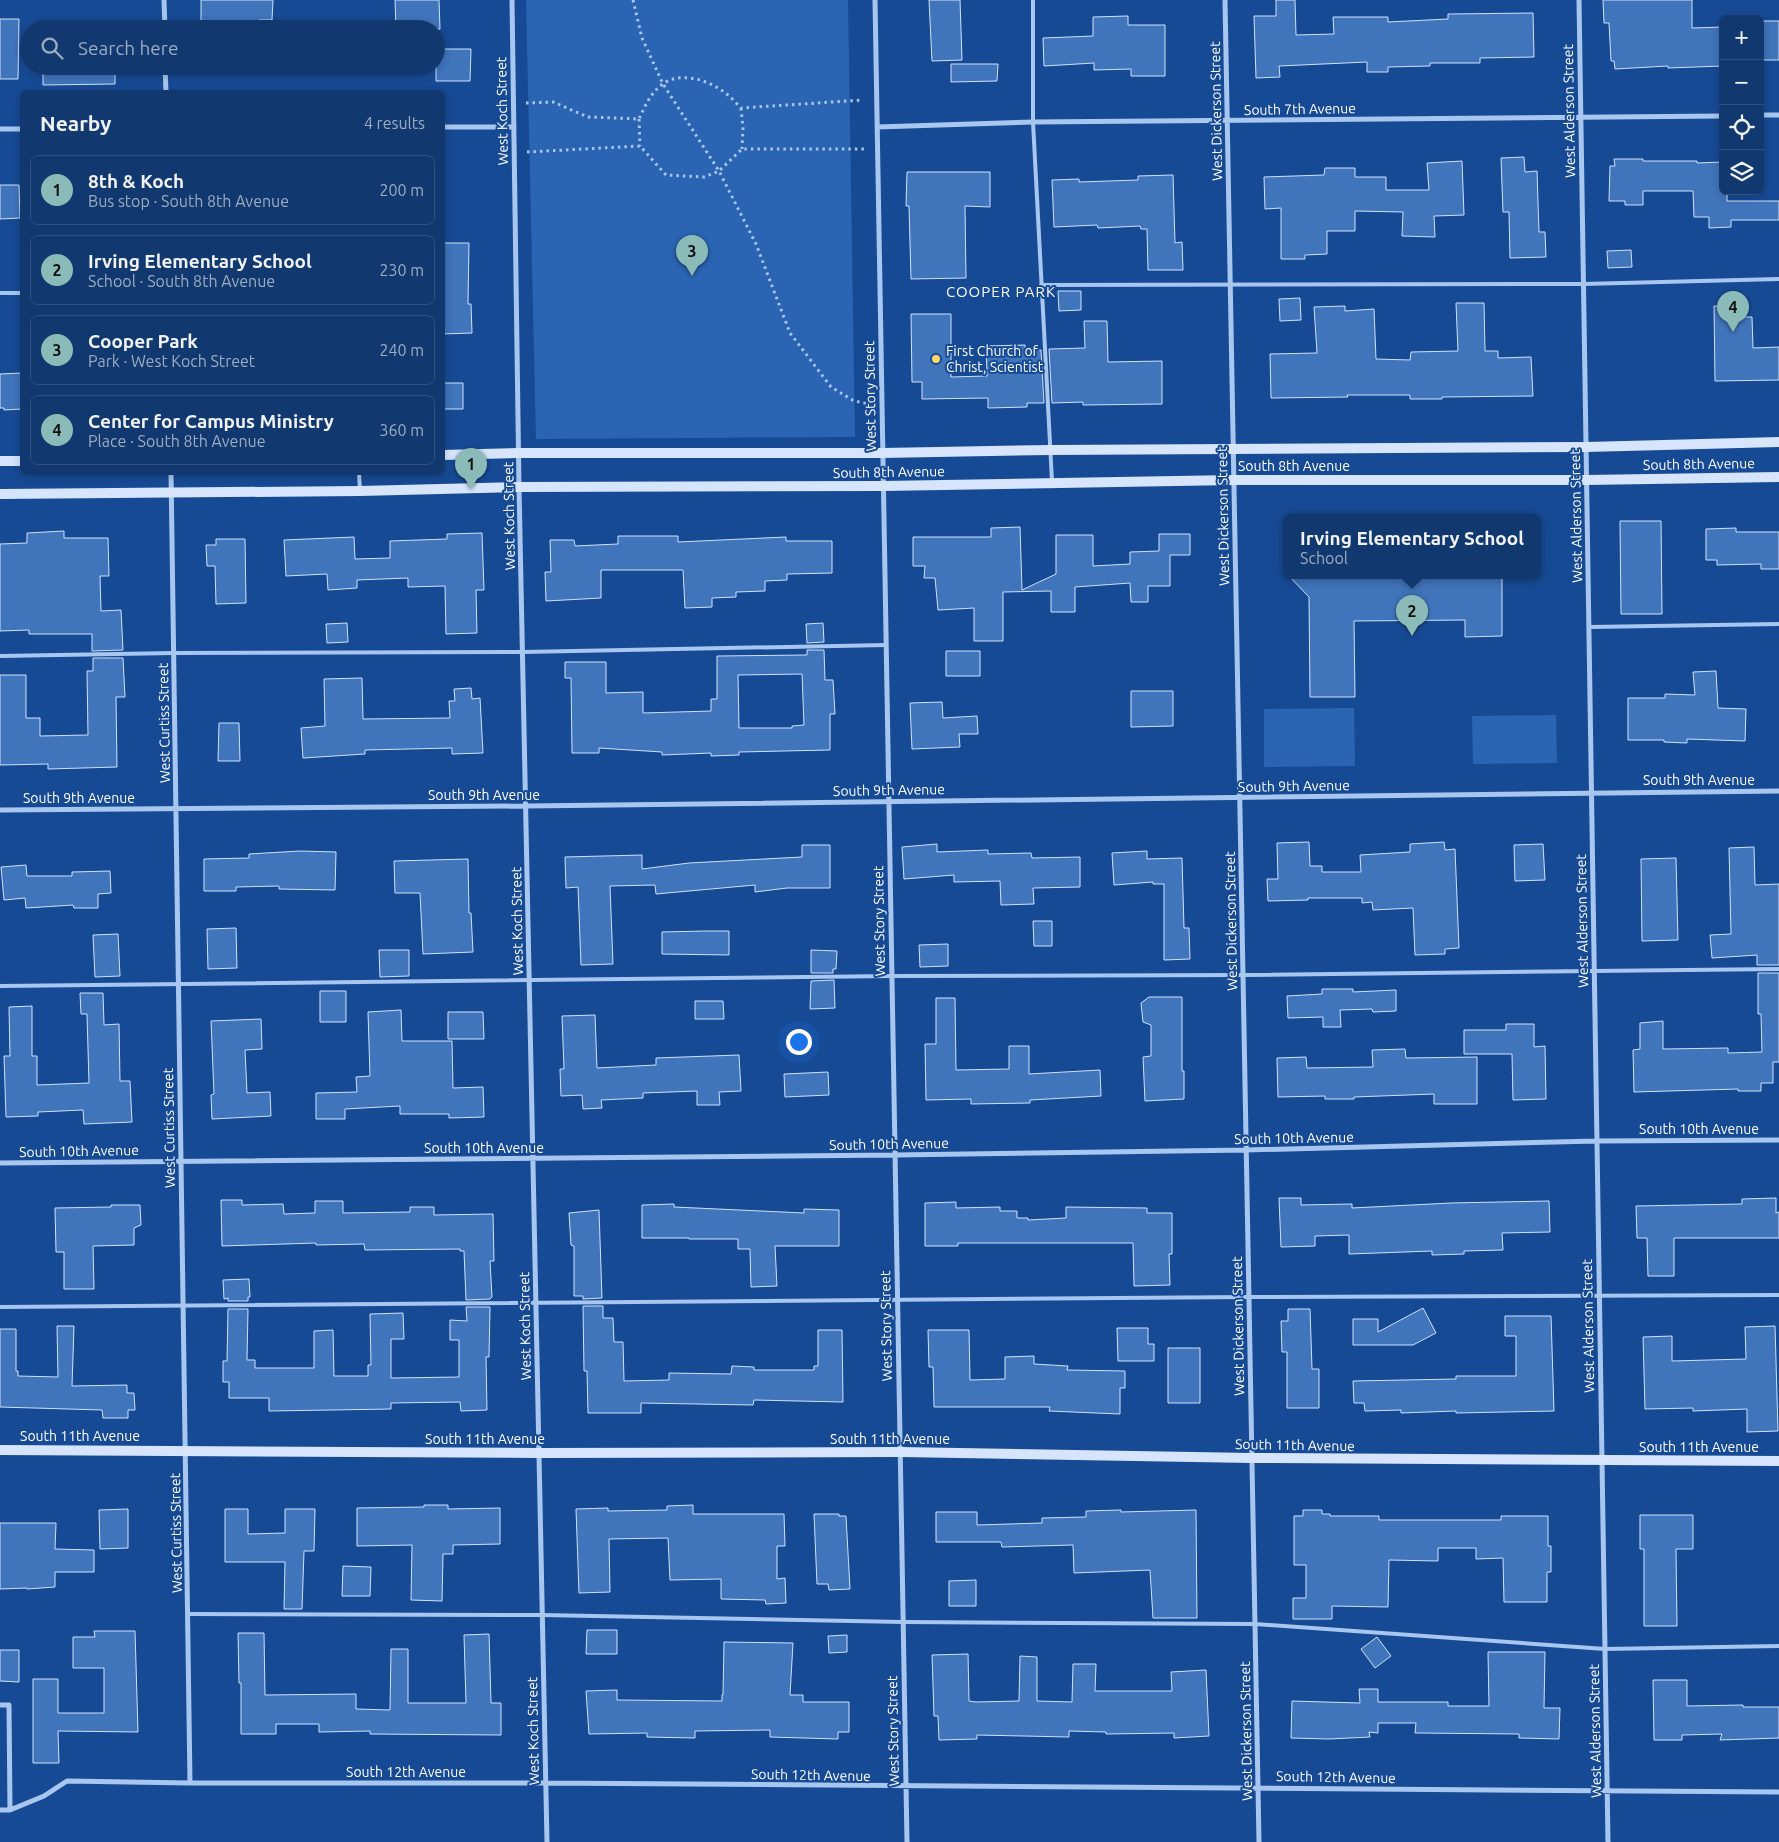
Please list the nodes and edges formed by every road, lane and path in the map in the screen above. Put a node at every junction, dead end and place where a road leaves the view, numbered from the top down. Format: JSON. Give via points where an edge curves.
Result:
{"nodes":[{"id":1,"x":164,"y":0,"type":"edge"},
{"id":2,"x":512,"y":0,"type":"edge"},
{"id":3,"x":633,"y":0,"type":"edge"},
{"id":4,"x":875,"y":0,"type":"edge"},
{"id":5,"x":1033,"y":0,"type":"edge"},
{"id":6,"x":1225,"y":0,"type":"edge"},
{"id":7,"x":1579,"y":0,"type":"edge"},
{"id":8,"x":165,"y":20,"type":"edge"},
{"id":9,"x":165,"y":75,"type":"edge"},
{"id":10,"x":663,"y":84,"type":"junction"},
{"id":11,"x":166,"y":90,"type":"edge"},
{"id":12,"x":877,"y":99,"type":"junction"},
{"id":13,"x":514,"y":103,"type":"junction"},
{"id":14,"x":741,"y":108,"type":"junction"},
{"id":15,"x":1764,"y":115,"type":"edge"},
{"id":16,"x":1779,"y":115,"type":"edge"},
{"id":17,"x":1719,"y":116,"type":"edge"},
{"id":18,"x":1580,"y":117,"type":"junction"},
{"id":19,"x":639,"y":119,"type":"junction"},
{"id":20,"x":1227,"y":121,"type":"junction"},
{"id":21,"x":1033,"y":122,"type":"junction"},
{"id":22,"x":877,"y":126,"type":"junction"},
{"id":23,"x":445,"y":127,"type":"edge"},
{"id":24,"x":514,"y":127,"type":"junction"},
{"id":25,"x":0,"y":129,"type":"edge"},
{"id":26,"x":20,"y":129,"type":"edge"},
{"id":27,"x":640,"y":146,"type":"junction"},
{"id":28,"x":742,"y":149,"type":"junction"},
{"id":29,"x":878,"y":149,"type":"junction"},
{"id":30,"x":514,"y":152,"type":"junction"},
{"id":31,"x":719,"y":170,"type":"junction"},
{"id":32,"x":1779,"y":279,"type":"edge"},
{"id":33,"x":1230,"y":284,"type":"junction"},
{"id":34,"x":1583,"y":284,"type":"junction"},
{"id":35,"x":1041,"y":285,"type":"junction"},
{"id":36,"x":0,"y":293,"type":"edge"},
{"id":37,"x":20,"y":293,"type":"edge"},
{"id":38,"x":882,"y":406,"type":"junction"},
{"id":39,"x":1779,"y":442,"type":"edge"},
{"id":40,"x":1586,"y":447,"type":"junction"},
{"id":41,"x":1051,"y":450,"type":"junction"},
{"id":42,"x":1233,"y":450,"type":"junction"},
{"id":43,"x":518,"y":453,"type":"junction"},
{"id":44,"x":882,"y":454,"type":"junction"},
{"id":45,"x":445,"y":455,"type":"edge"},
{"id":46,"x":0,"y":461,"type":"edge"},
{"id":47,"x":20,"y":461,"type":"edge"},
{"id":48,"x":171,"y":475,"type":"edge"},
{"id":49,"x":359,"y":475,"type":"edge"},
{"id":50,"x":1779,"y":477,"type":"edge"},
{"id":51,"x":1234,"y":480,"type":"junction"},
{"id":52,"x":1586,"y":480,"type":"junction"},
{"id":53,"x":1052,"y":484,"type":"junction"},
{"id":54,"x":883,"y":486,"type":"junction"},
{"id":55,"x":519,"y":488,"type":"junction"},
{"id":56,"x":171,"y":491,"type":"junction"},
{"id":57,"x":360,"y":491,"type":"junction"},
{"id":58,"x":0,"y":494,"type":"edge"},
{"id":59,"x":1779,"y":624,"type":"edge"},
{"id":60,"x":1588,"y":627,"type":"junction"},
{"id":61,"x":886,"y":645,"type":"junction"},
{"id":62,"x":523,"y":652,"type":"junction"},
{"id":63,"x":174,"y":653,"type":"junction"},
{"id":64,"x":0,"y":656,"type":"edge"},
{"id":65,"x":1779,"y":791,"type":"edge"},
{"id":66,"x":1591,"y":792,"type":"junction"},
{"id":67,"x":1240,"y":798,"type":"junction"},
{"id":68,"x":888,"y":801,"type":"junction"},
{"id":69,"x":526,"y":806,"type":"junction"},
{"id":70,"x":176,"y":809,"type":"junction"},
{"id":71,"x":0,"y":810,"type":"edge"},
{"id":72,"x":1779,"y":969,"type":"edge"},
{"id":73,"x":1594,"y":972,"type":"junction"},
{"id":74,"x":1243,"y":975,"type":"junction"},
{"id":75,"x":892,"y":976,"type":"junction"},
{"id":76,"x":529,"y":980,"type":"junction"},
{"id":77,"x":178,"y":984,"type":"junction"},
{"id":78,"x":0,"y":986,"type":"edge"},
{"id":79,"x":1779,"y":1140,"type":"edge"},
{"id":80,"x":1597,"y":1141,"type":"junction"},
{"id":81,"x":1246,"y":1150,"type":"junction"},
{"id":82,"x":895,"y":1155,"type":"junction"},
{"id":83,"x":533,"y":1159,"type":"junction"},
{"id":84,"x":181,"y":1162,"type":"junction"},
{"id":85,"x":0,"y":1163,"type":"edge"},
{"id":86,"x":1779,"y":1295,"type":"edge"},
{"id":87,"x":1599,"y":1296,"type":"junction"},
{"id":88,"x":1249,"y":1297,"type":"junction"},
{"id":89,"x":897,"y":1300,"type":"junction"},
{"id":90,"x":536,"y":1304,"type":"junction"},
{"id":91,"x":183,"y":1306,"type":"junction"},
{"id":92,"x":0,"y":1307,"type":"edge"},
{"id":93,"x":0,"y":1450,"type":"edge"},
{"id":94,"x":186,"y":1450,"type":"junction"},
{"id":95,"x":900,"y":1452,"type":"junction"},
{"id":96,"x":539,"y":1453,"type":"junction"},
{"id":97,"x":1252,"y":1458,"type":"junction"},
{"id":98,"x":1602,"y":1461,"type":"junction"},
{"id":99,"x":1779,"y":1461,"type":"edge"},
{"id":100,"x":188,"y":1614,"type":"junction"},
{"id":101,"x":542,"y":1615,"type":"junction"},
{"id":102,"x":903,"y":1622,"type":"junction"},
{"id":103,"x":1255,"y":1624,"type":"junction"},
{"id":104,"x":1779,"y":1646,"type":"edge"},
{"id":105,"x":1605,"y":1649,"type":"junction"},
{"id":106,"x":0,"y":1705,"type":"edge"},
{"id":107,"x":190,"y":1783,"type":"junction"},
{"id":108,"x":545,"y":1783,"type":"junction"},
{"id":109,"x":906,"y":1787,"type":"junction"},
{"id":110,"x":1258,"y":1788,"type":"junction"},
{"id":111,"x":1607,"y":1791,"type":"junction"},
{"id":112,"x":1779,"y":1792,"type":"edge"},
{"id":113,"x":0,"y":1810,"type":"edge"},
{"id":114,"x":10,"y":1810,"type":"junction"},
{"id":115,"x":546,"y":1842,"type":"edge"},
{"id":116,"x":907,"y":1842,"type":"edge"},
{"id":117,"x":1259,"y":1842,"type":"edge"},
{"id":118,"x":1608,"y":1842,"type":"edge"}],
"edges":[{"from":1,"to":8,"type":"street"},
{"from":2,"to":13,"type":"street","name":"West Koch Street"},
{"from":3,"to":10,"type":"path","via":[[642,38]]},
{"from":4,"to":12,"type":"street","name":"West Story Street"},
{"from":5,"to":21,"type":"lane"},
{"from":6,"to":20,"type":"street","name":"West Dickerson Street"},
{"from":7,"to":18,"type":"street","name":"West Alderson Street"},
{"from":9,"to":11,"type":"street"},
{"from":10,"to":14,"type":"path","via":[[680,77],[700,80],[724,91]]},
{"from":10,"to":19,"type":"path","via":[[648,99]]},
{"from":10,"to":31,"type":"path"},
{"from":12,"to":14,"type":"path"},
{"from":12,"to":22,"type":"street","name":"West Story Street"},
{"from":13,"to":19,"type":"path","via":[[552,102],[588,116]]},
{"from":13,"to":24,"type":"street","name":"West Koch Street"},
{"from":14,"to":28,"type":"path"},
{"from":15,"to":16,"type":"street"},
{"from":17,"to":18,"type":"street","name":"South 7th Avenue"},
{"from":18,"to":20,"type":"street","name":"South 7th Avenue"},
{"from":18,"to":34,"type":"street","name":"West Alderson Street"},
{"from":19,"to":27,"type":"path"},
{"from":20,"to":21,"type":"street","name":"South 7th Avenue"},
{"from":20,"to":33,"type":"street","name":"West Dickerson Street"},
{"from":21,"to":22,"type":"street","name":"South 7th Avenue"},
{"from":21,"to":35,"type":"lane"},
{"from":22,"to":29,"type":"street","name":"West Story Street"},
{"from":23,"to":24,"type":"street"},
{"from":24,"to":30,"type":"street","name":"West Koch Street"},
{"from":25,"to":26,"type":"street"},
{"from":27,"to":30,"type":"path"},
{"from":27,"to":31,"type":"path","via":[[666,175],[704,177]]},
{"from":28,"to":29,"type":"path"},
{"from":28,"to":31,"type":"path"},
{"from":29,"to":38,"type":"street","name":"West Story Street"},
{"from":30,"to":43,"type":"street","name":"West Koch Street"},
{"from":31,"to":38,"type":"path","via":[[756,244],[790,333],[831,387],[854,401]]},
{"from":32,"to":34,"type":"lane"},
{"from":33,"to":34,"type":"lane"},
{"from":33,"to":35,"type":"lane"},
{"from":33,"to":42,"type":"street","name":"West Dickerson Street"},
{"from":34,"to":40,"type":"street","name":"West Alderson Street"},
{"from":35,"to":41,"type":"lane"},
{"from":36,"to":37,"type":"lane"},
{"from":38,"to":44,"type":"street","name":"West Story Street"},
{"from":39,"to":40,"type":"street","name":"South 8th Avenue"},
{"from":40,"to":42,"type":"street","name":"South 8th Avenue"},
{"from":40,"to":52,"type":"street","name":"West Alderson Street"},
{"from":41,"to":42,"type":"street","name":"South 8th Avenue"},
{"from":41,"to":44,"type":"street","name":"South 8th Avenue"},
{"from":41,"to":53,"type":"lane"},
{"from":42,"to":51,"type":"street","name":"West Dickerson Street"},
{"from":43,"to":44,"type":"street","name":"South 8th Avenue"},
{"from":43,"to":45,"type":"street","name":"South 8th Avenue"},
{"from":43,"to":55,"type":"street","name":"West Koch Street"},
{"from":44,"to":54,"type":"street","name":"West Story Street"},
{"from":46,"to":47,"type":"street"},
{"from":48,"to":56,"type":"street","name":"West Curtiss Street"},
{"from":49,"to":57,"type":"lane"},
{"from":50,"to":52,"type":"street","name":"South 8th Avenue"},
{"from":51,"to":52,"type":"street","name":"South 8th Avenue"},
{"from":51,"to":53,"type":"street","name":"South 8th Avenue"},
{"from":51,"to":67,"type":"street","name":"West Dickerson Street"},
{"from":52,"to":60,"type":"street","name":"West Alderson Street"},
{"from":53,"to":54,"type":"street","name":"South 8th Avenue"},
{"from":54,"to":55,"type":"street","name":"South 8th Avenue"},
{"from":54,"to":61,"type":"street","name":"West Story Street"},
{"from":55,"to":57,"type":"street","name":"South 8th Avenue"},
{"from":55,"to":62,"type":"street","name":"West Koch Street"},
{"from":56,"to":57,"type":"street","name":"South 8th Avenue"},
{"from":56,"to":58,"type":"street","name":"South 8th Avenue"},
{"from":56,"to":63,"type":"street","name":"West Curtiss Street"},
{"from":59,"to":60,"type":"lane"},
{"from":60,"to":66,"type":"street","name":"West Alderson Street"},
{"from":61,"to":62,"type":"lane"},
{"from":61,"to":68,"type":"street","name":"West Story Street"},
{"from":62,"to":63,"type":"lane"},
{"from":62,"to":69,"type":"street","name":"West Koch Street"},
{"from":63,"to":64,"type":"lane"},
{"from":63,"to":70,"type":"street","name":"West Curtiss Street"},
{"from":65,"to":66,"type":"street","name":"South 9th Avenue"},
{"from":66,"to":67,"type":"street","name":"South 9th Avenue"},
{"from":66,"to":73,"type":"street","name":"West Alderson Street"},
{"from":67,"to":68,"type":"street","name":"South 9th Avenue"},
{"from":67,"to":74,"type":"street","name":"West Dickerson Street"},
{"from":68,"to":69,"type":"street","name":"South 9th Avenue"},
{"from":68,"to":75,"type":"street","name":"West Story Street"},
{"from":69,"to":70,"type":"street","name":"South 9th Avenue"},
{"from":69,"to":76,"type":"street","name":"West Koch Street"},
{"from":70,"to":71,"type":"street","name":"South 9th Avenue"},
{"from":70,"to":77,"type":"street","name":"West Curtiss Street"},
{"from":72,"to":73,"type":"lane"},
{"from":73,"to":74,"type":"lane"},
{"from":73,"to":80,"type":"street","name":"West Alderson Street"},
{"from":74,"to":75,"type":"lane"},
{"from":74,"to":81,"type":"street","name":"West Dickerson Street"},
{"from":75,"to":76,"type":"lane"},
{"from":75,"to":82,"type":"street","name":"West Story Street"},
{"from":76,"to":77,"type":"lane"},
{"from":76,"to":83,"type":"street","name":"West Koch Street"},
{"from":77,"to":78,"type":"lane"},
{"from":77,"to":84,"type":"street","name":"West Curtiss Street"},
{"from":79,"to":80,"type":"street","name":"South 10th Avenue"},
{"from":80,"to":81,"type":"street","name":"South 10th Avenue"},
{"from":80,"to":87,"type":"street","name":"West Alderson Street"},
{"from":81,"to":82,"type":"street","name":"South 10th Avenue"},
{"from":81,"to":88,"type":"street","name":"West Dickerson Street"},
{"from":82,"to":83,"type":"street","name":"South 10th Avenue"},
{"from":82,"to":89,"type":"street","name":"West Story Street"},
{"from":83,"to":84,"type":"street","name":"South 10th Avenue"},
{"from":83,"to":90,"type":"street","name":"West Koch Street"},
{"from":84,"to":85,"type":"street","name":"South 10th Avenue"},
{"from":84,"to":91,"type":"street","name":"West Curtiss Street"},
{"from":86,"to":87,"type":"lane"},
{"from":87,"to":88,"type":"lane"},
{"from":87,"to":98,"type":"street","name":"West Alderson Street"},
{"from":88,"to":89,"type":"lane"},
{"from":88,"to":97,"type":"street","name":"West Dickerson Street"},
{"from":89,"to":90,"type":"lane"},
{"from":89,"to":95,"type":"street","name":"West Story Street"},
{"from":90,"to":91,"type":"lane"},
{"from":90,"to":96,"type":"street","name":"West Koch Street"},
{"from":91,"to":92,"type":"lane"},
{"from":91,"to":94,"type":"street","name":"West Curtiss Street"},
{"from":93,"to":94,"type":"street","name":"South 11th Avenue"},
{"from":94,"to":96,"type":"street","name":"South 11th Avenue"},
{"from":94,"to":100,"type":"street","name":"West Curtiss Street"},
{"from":95,"to":96,"type":"street","name":"South 11th Avenue"},
{"from":95,"to":97,"type":"street","name":"South 11th Avenue"},
{"from":95,"to":102,"type":"street","name":"West Story Street"},
{"from":96,"to":101,"type":"street","name":"West Koch Street"},
{"from":97,"to":98,"type":"street","name":"South 11th Avenue"},
{"from":97,"to":103,"type":"street","name":"West Dickerson Street"},
{"from":98,"to":99,"type":"street","name":"South 11th Avenue"},
{"from":98,"to":105,"type":"street","name":"West Alderson Street"},
{"from":100,"to":101,"type":"lane"},
{"from":100,"to":107,"type":"street","name":"West Curtiss Street"},
{"from":101,"to":102,"type":"lane"},
{"from":101,"to":108,"type":"street","name":"West Koch Street"},
{"from":102,"to":103,"type":"lane"},
{"from":102,"to":109,"type":"street","name":"West Story Street"},
{"from":103,"to":105,"type":"lane"},
{"from":103,"to":110,"type":"street","name":"West Dickerson Street"},
{"from":104,"to":105,"type":"lane"},
{"from":105,"to":111,"type":"street","name":"West Alderson Street"},
{"from":106,"to":114,"type":"street","via":[[9,1705]]},
{"from":107,"to":108,"type":"street","name":"South 12th Avenue"},
{"from":107,"to":114,"type":"street","name":"South 12th Avenue","via":[[67,1781],[44,1796]]},
{"from":108,"to":109,"type":"street","name":"South 12th Avenue"},
{"from":108,"to":115,"type":"street","name":"West Koch Street"},
{"from":109,"to":110,"type":"street","name":"South 12th Avenue"},
{"from":109,"to":116,"type":"street","name":"West Story Street"},
{"from":110,"to":111,"type":"street","name":"South 12th Avenue"},
{"from":110,"to":117,"type":"street","name":"West Dickerson Street"},
{"from":111,"to":112,"type":"street","name":"South 12th Avenue"},
{"from":111,"to":118,"type":"street","name":"West Alderson Street"},
{"from":113,"to":114,"type":"street","name":"South 12th Avenue"}]}
